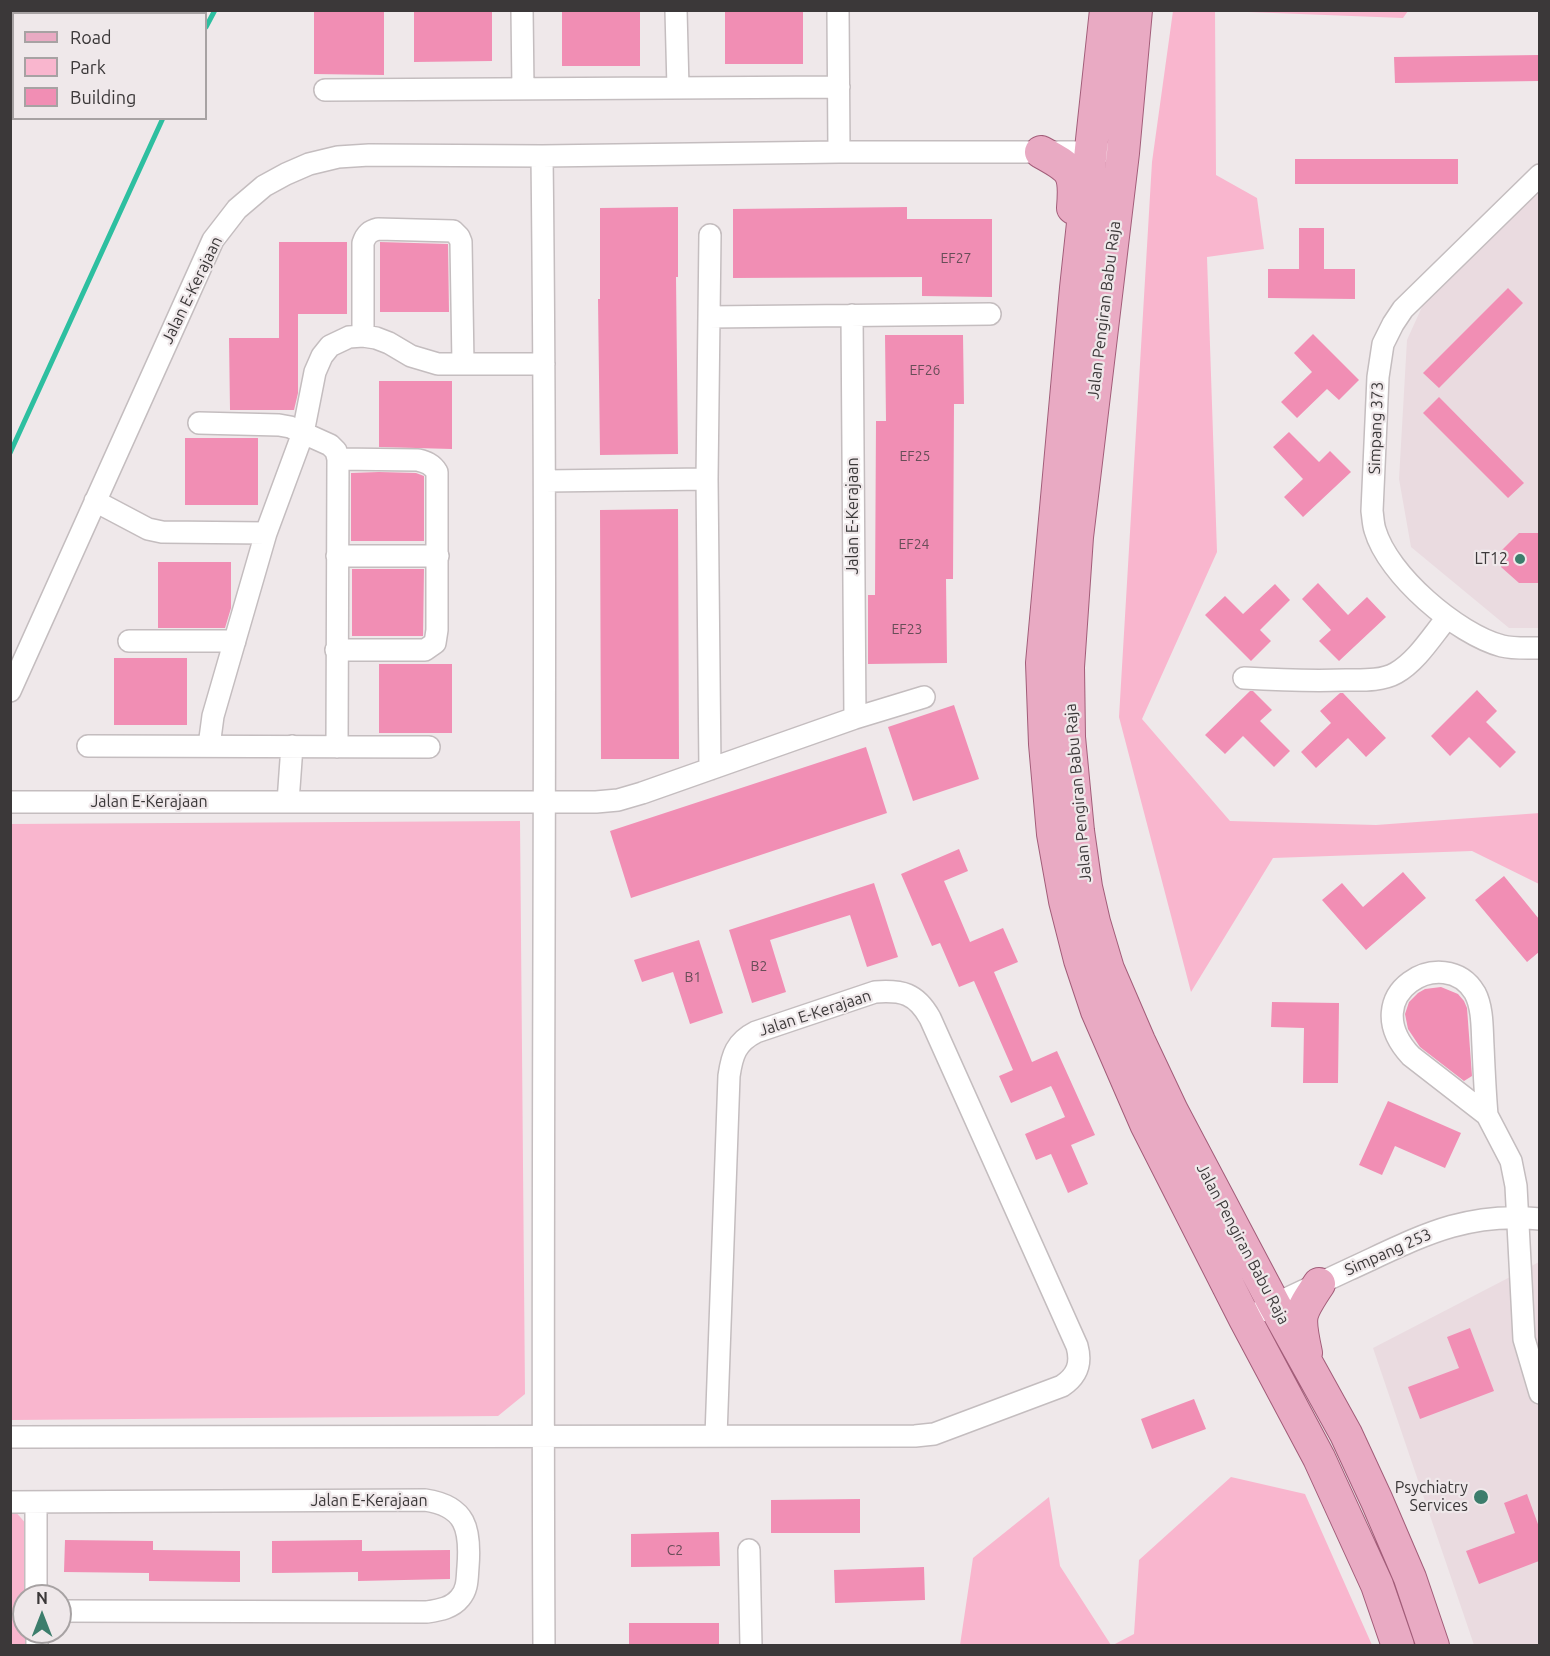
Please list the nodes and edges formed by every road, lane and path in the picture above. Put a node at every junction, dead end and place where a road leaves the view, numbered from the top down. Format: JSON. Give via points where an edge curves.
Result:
{"nodes":[{"id":1,"x":522,"y":10,"type":"edge"},
{"id":2,"x":676,"y":10,"type":"edge"},
{"id":3,"x":838,"y":10,"type":"edge"},
{"id":4,"x":1104,"y":10,"type":"edge"},
{"id":5,"x":1136,"y":10,"type":"edge"},
{"id":6,"x":839,"y":87,"type":"junction"},
{"id":7,"x":678,"y":88,"type":"junction"},
{"id":8,"x":523,"y":89,"type":"junction"},
{"id":9,"x":325,"y":90,"type":"dead end"},
{"id":10,"x":839,"y":152,"type":"junction"},
{"id":11,"x":1041,"y":152,"type":"junction"},
{"id":12,"x":1090,"y":152,"type":"junction"},
{"id":13,"x":1123,"y":153,"type":"junction"},
{"id":14,"x":542,"y":156,"type":"junction"},
{"id":15,"x":1539,"y":175,"type":"edge"},
{"id":16,"x":710,"y":235,"type":"dead end"},
{"id":17,"x":990,"y":314,"type":"dead end"},
{"id":18,"x":852,"y":315,"type":"junction"},
{"id":19,"x":709,"y":317,"type":"junction"},
{"id":20,"x":1072,"y":322,"type":"junction"},
{"id":21,"x":363,"y":336,"type":"junction"},
{"id":22,"x":463,"y":364,"type":"junction"},
{"id":23,"x":544,"y":364,"type":"junction"},
{"id":24,"x":199,"y":423,"type":"dead end"},
{"id":25,"x":303,"y":433,"type":"junction"},
{"id":26,"x":338,"y":459,"type":"junction"},
{"id":27,"x":707,"y":479,"type":"junction"},
{"id":28,"x":545,"y":481,"type":"junction"},
{"id":29,"x":95,"y":501,"type":"junction"},
{"id":30,"x":266,"y":533,"type":"junction"},
{"id":31,"x":337,"y":556,"type":"junction"},
{"id":32,"x":438,"y":556,"type":"junction"},
{"id":33,"x":1447,"y":618,"type":"junction"},
{"id":34,"x":129,"y":641,"type":"dead end"},
{"id":35,"x":235,"y":641,"type":"junction"},
{"id":36,"x":1539,"y":648,"type":"edge"},
{"id":37,"x":336,"y":650,"type":"junction"},
{"id":38,"x":1244,"y":678,"type":"dead end"},
{"id":39,"x":10,"y":690,"type":"edge"},
{"id":40,"x":924,"y":697,"type":"dead end"},
{"id":41,"x":855,"y":718,"type":"junction"},
{"id":42,"x":88,"y":746,"type":"dead end"},
{"id":43,"x":209,"y":746,"type":"junction"},
{"id":44,"x":292,"y":746,"type":"junction"},
{"id":45,"x":337,"y":747,"type":"junction"},
{"id":46,"x":429,"y":747,"type":"dead end"},
{"id":47,"x":710,"y":769,"type":"junction"},
{"id":48,"x":10,"y":802,"type":"edge"},
{"id":49,"x":288,"y":802,"type":"junction"},
{"id":50,"x":544,"y":803,"type":"junction"},
{"id":51,"x":1487,"y":1115,"type":"junction"},
{"id":52,"x":1517,"y":1217,"type":"junction"},
{"id":53,"x":1539,"y":1219,"type":"edge"},
{"id":54,"x":1319,"y":1284,"type":"junction"},
{"id":55,"x":1274,"y":1304,"type":"junction"},
{"id":56,"x":1245,"y":1319,"type":"junction"},
{"id":57,"x":1309,"y":1368,"type":"junction"},
{"id":58,"x":1539,"y":1394,"type":"edge"},
{"id":59,"x":716,"y":1436,"type":"junction"},
{"id":60,"x":10,"y":1437,"type":"edge"},
{"id":61,"x":543,"y":1437,"type":"junction"},
{"id":62,"x":10,"y":1502,"type":"edge"},
{"id":63,"x":36,"y":1502,"type":"junction"},
{"id":64,"x":749,"y":1550,"type":"dead end"},
{"id":65,"x":36,"y":1584,"type":"edge"},
{"id":66,"x":72,"y":1611,"type":"edge"},
{"id":67,"x":544,"y":1646,"type":"edge"},
{"id":68,"x":751,"y":1646,"type":"edge"},
{"id":69,"x":1398,"y":1646,"type":"edge"},
{"id":70,"x":1433,"y":1646,"type":"edge"}],
"edges":[{"from":1,"to":8,"type":"street"},
{"from":2,"to":7,"type":"street"},
{"from":3,"to":6,"type":"street"},
{"from":4,"to":11,"type":"main road","via":[[1088,43],[1074,134]]},
{"from":4,"to":12,"type":"main road","name":"Jalan Pengiran Babu Raja"},
{"from":5,"to":13,"type":"main road","name":"Jalan Pengiran Babu Raja"},
{"from":6,"to":7,"type":"street"},
{"from":6,"to":10,"type":"street"},
{"from":7,"to":8,"type":"street"},
{"from":8,"to":9,"type":"street"},
{"from":10,"to":11,"type":"street","name":"Jalan E-Kerajaan"},
{"from":10,"to":14,"type":"street","name":"Jalan E-Kerajaan"},
{"from":11,"to":12,"type":"street","name":"Jalan E-Kerajaan"},
{"from":11,"to":20,"type":"main road","via":[[1063,164],[1074,181],[1068,274]]},
{"from":12,"to":13,"type":"street","name":"Jalan E-Kerajaan"},
{"from":12,"to":20,"type":"main road","name":"Jalan Pengiran Babu Raja"},
{"from":13,"to":55,"type":"main road","name":"Jalan Pengiran Babu Raja","via":[[1077,537],[1068,667],[1069,737],[1078,831],[1086,887],[1108,969],[1172,1111]]},
{"from":14,"to":23,"type":"street"},
{"from":14,"to":29,"type":"street","name":"Jalan E-Kerajaan","via":[[338,157],[309,164],[264,186],[237,209],[213,240]]},
{"from":15,"to":33,"type":"street","name":"Simpang 373","via":[[1403,309],[1383,344],[1378,377],[1374,529],[1392,562],[1423,598]]},
{"from":16,"to":19,"type":"street"},
{"from":17,"to":18,"type":"street"},
{"from":18,"to":19,"type":"street"},
{"from":18,"to":41,"type":"street","name":"Jalan E-Kerajaan"},
{"from":19,"to":27,"type":"street"},
{"from":20,"to":56,"type":"main road","name":"Jalan Pengiran Babu Raja","via":[[1042,663],[1053,834],[1080,960],[1097,1011],[1146,1124]]},
{"from":21,"to":22,"type":"street","via":[[389,343],[423,360]]},
{"from":21,"to":22,"type":"street","via":[[363,243],[369,232],[453,231],[459,237],[461,249]]},
{"from":21,"to":25,"type":"street","via":[[340,340],[322,356]]},
{"from":22,"to":23,"type":"street"},
{"from":23,"to":28,"type":"street"},
{"from":24,"to":25,"type":"street","via":[[279,425]]},
{"from":25,"to":26,"type":"street","via":[[330,445]]},
{"from":25,"to":30,"type":"street"},
{"from":26,"to":31,"type":"street"},
{"from":26,"to":32,"type":"street","via":[[418,460],[434,467],[438,481]]},
{"from":27,"to":28,"type":"street"},
{"from":27,"to":47,"type":"street"},
{"from":28,"to":50,"type":"street"},
{"from":29,"to":30,"type":"street","via":[[148,529],[162,532]]},
{"from":29,"to":39,"type":"street","name":"Jalan E-Kerajaan"},
{"from":30,"to":35,"type":"street"},
{"from":31,"to":32,"type":"street"},
{"from":31,"to":37,"type":"street"},
{"from":32,"to":37,"type":"street","via":[[435,643],[425,650]]},
{"from":33,"to":36,"type":"street","name":"Simpang 373","via":[[1488,641]]},
{"from":33,"to":38,"type":"street","via":[[1406,665],[1386,677],[1308,681]]},
{"from":34,"to":35,"type":"street"},
{"from":35,"to":43,"type":"street","via":[[213,716]]},
{"from":37,"to":45,"type":"street"},
{"from":40,"to":41,"type":"street","name":"Jalan E-Kerajaan"},
{"from":41,"to":47,"type":"street","name":"Jalan E-Kerajaan"},
{"from":42,"to":43,"type":"street"},
{"from":43,"to":44,"type":"street"},
{"from":44,"to":45,"type":"street"},
{"from":44,"to":49,"type":"street"},
{"from":45,"to":46,"type":"street"},
{"from":47,"to":50,"type":"street","name":"Jalan E-Kerajaan","via":[[618,800]]},
{"from":48,"to":49,"type":"street","name":"Jalan E-Kerajaan"},
{"from":49,"to":50,"type":"street","name":"Jalan E-Kerajaan"},
{"from":50,"to":61,"type":"street"},
{"from":51,"to":51,"type":"street","via":[[1482,1025],[1475,994],[1451,973],[1423,975],[1399,993],[1392,1008],[1395,1035],[1411,1056]]},
{"from":51,"to":52,"type":"street","via":[[1511,1161]]},
{"from":52,"to":53,"type":"street","name":"Simpang 253"},
{"from":52,"to":54,"type":"street","name":"Simpang 253","via":[[1467,1222],[1430,1232]]},
{"from":52,"to":58,"type":"street","via":[[1524,1339]]},
{"from":54,"to":55,"type":"street","name":"Simpang 253"},
{"from":54,"to":57,"type":"main road","via":[[1301,1313]]},
{"from":55,"to":56,"type":"street","name":"Simpang 253"},
{"from":55,"to":57,"type":"main road","name":"Jalan Pengiran Babu Raja"},
{"from":56,"to":69,"type":"main road","name":"Jalan Pengiran Babu Raja","via":[[1349,1521]]},
{"from":57,"to":70,"type":"main road","name":"Jalan Pengiran Babu Raja","via":[[1377,1501],[1410,1578]]},
{"from":59,"to":59,"type":"street","name":"Jalan E-Kerajaan","via":[[934,1434],[1062,1386],[1073,1379],[1077,1370],[1077,1346],[924,1007],[903,993],[875,992],[756,1032],[740,1043],[733,1057],[729,1076]]},
{"from":59,"to":61,"type":"street"},
{"from":60,"to":61,"type":"street"},
{"from":61,"to":67,"type":"street"},
{"from":62,"to":63,"type":"street","name":"Jalan E-Kerajaan"},
{"from":63,"to":65,"type":"street"},
{"from":63,"to":66,"type":"street","name":"Jalan E-Kerajaan","via":[[425,1500],[456,1512],[465,1522],[468,1534],[467,1585],[462,1597],[443,1610]]},
{"from":64,"to":68,"type":"street"}]}
